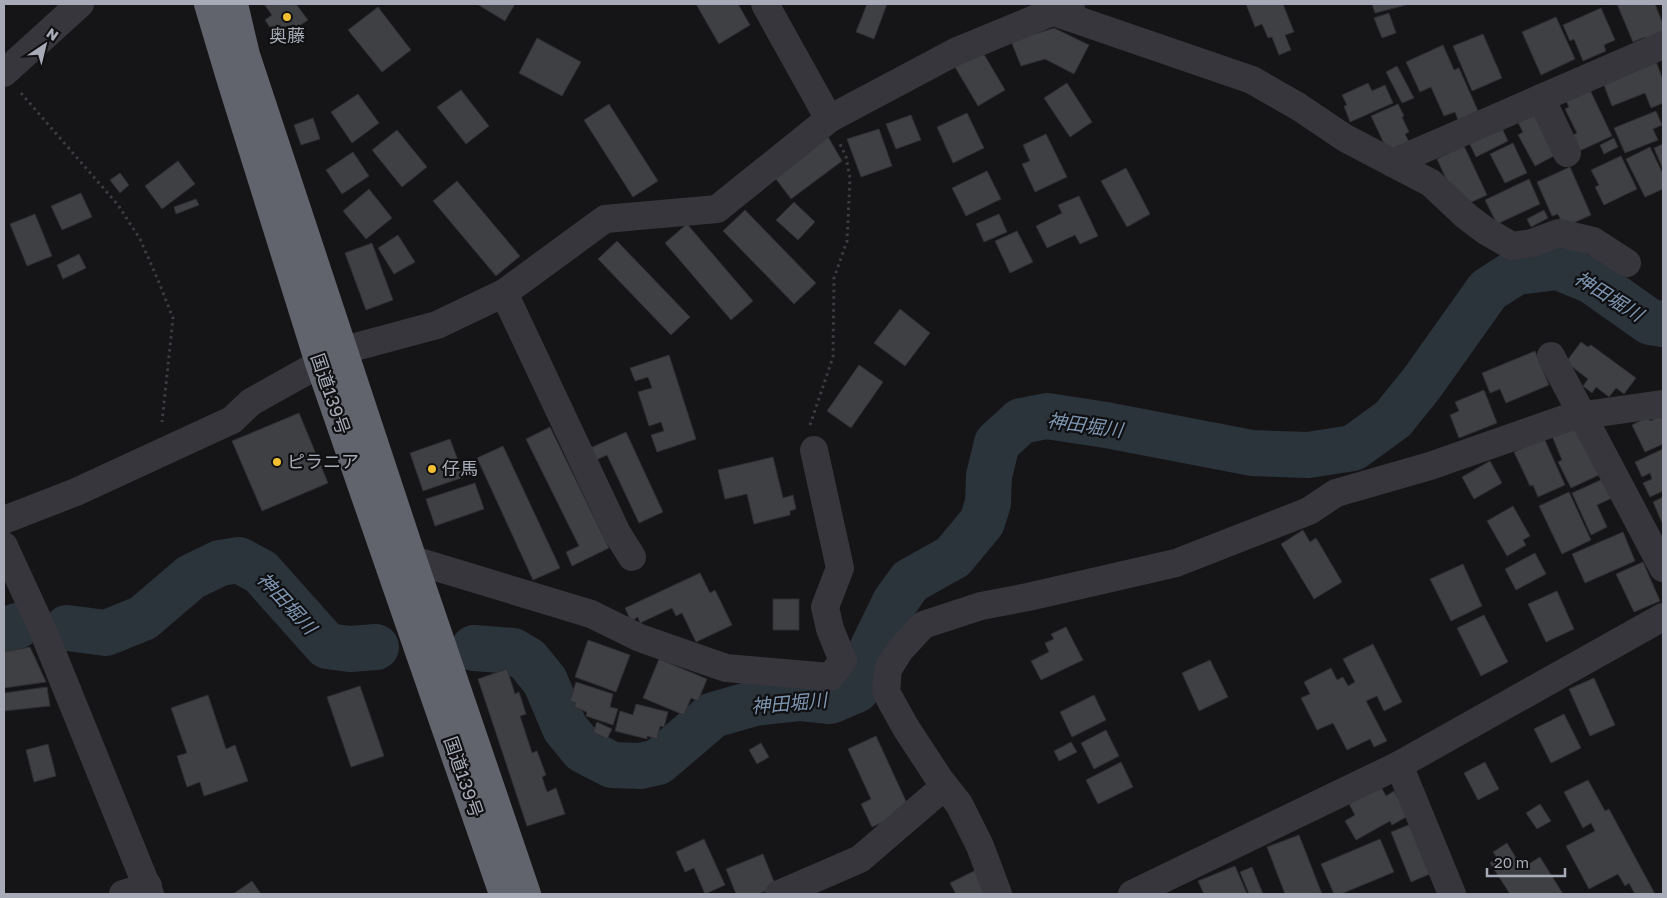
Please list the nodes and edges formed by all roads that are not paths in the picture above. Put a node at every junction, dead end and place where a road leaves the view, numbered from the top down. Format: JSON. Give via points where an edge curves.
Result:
{"nodes":[{"id":1,"x":80,"y":4,"type":"edge"},
{"id":2,"x":208,"y":4,"type":"edge"},
{"id":3,"x":234,"y":4,"type":"edge"},
{"id":4,"x":765,"y":4,"type":"edge"},
{"id":5,"x":1061,"y":8,"type":"edge"},
{"id":6,"x":1661,"y":54,"type":"edge"},
{"id":7,"x":4,"y":74,"type":"edge"},
{"id":8,"x":1541,"y":98,"type":"junction"},
{"id":9,"x":829,"y":119,"type":"junction"},
{"id":10,"x":1566,"y":153,"type":"dead end"},
{"id":11,"x":1392,"y":163,"type":"junction"},
{"id":12,"x":1627,"y":263,"type":"dead end"},
{"id":13,"x":504,"y":293,"type":"junction"},
{"id":14,"x":344,"y":350,"type":"junction"},
{"id":15,"x":1550,"y":356,"type":"dead end"},
{"id":16,"x":319,"y":363,"type":"junction"},
{"id":17,"x":1662,"y":404,"type":"dead end"},
{"id":18,"x":1582,"y":416,"type":"junction"},
{"id":19,"x":814,"y":450,"type":"road end"},
{"id":20,"x":4,"y":520,"type":"edge"},
{"id":21,"x":4,"y":546,"type":"edge"},
{"id":22,"x":632,"y":557,"type":"dead end"},
{"id":23,"x":413,"y":560,"type":"junction"},
{"id":24,"x":1663,"y":568,"type":"edge"},
{"id":25,"x":1663,"y":617,"type":"edge"},
{"id":26,"x":1399,"y":765,"type":"junction"},
{"id":27,"x":945,"y":786,"type":"junction"},
{"id":28,"x":813,"y":887,"type":"edge"},
{"id":29,"x":140,"y":892,"type":"edge"},
{"id":30,"x":503,"y":894,"type":"edge"},
{"id":31,"x":527,"y":894,"type":"edge"},
{"id":32,"x":779,"y":894,"type":"edge"},
{"id":33,"x":998,"y":894,"type":"edge"},
{"id":34,"x":1132,"y":894,"type":"edge"},
{"id":35,"x":1452,"y":894,"type":"edge"}],
"edges":[{"from":1,"to":7,"type":"street"},
{"from":2,"to":16,"type":"highway","name":"国道139号"},
{"from":3,"to":14,"type":"highway","name":"国道139号","via":[[246,56]]},
{"from":4,"to":9,"type":"street"},
{"from":5,"to":9,"type":"street","via":[[955,52]]},
{"from":5,"to":11,"type":"street","via":[[1252,80]]},
{"from":6,"to":8,"type":"street"},
{"from":8,"to":10,"type":"street"},
{"from":8,"to":11,"type":"street"},
{"from":9,"to":13,"type":"street","via":[[717,209],[605,219]]},
{"from":11,"to":12,"type":"street","via":[[1431,183],[1466,216],[1512,246],[1559,233],[1593,241]]},
{"from":13,"to":14,"type":"street","via":[[437,325]]},
{"from":13,"to":22,"type":"street","via":[[617,533]]},
{"from":14,"to":16,"type":"street"},
{"from":14,"to":23,"type":"highway","name":"国道139号"},
{"from":15,"to":18,"type":"street"},
{"from":16,"to":20,"type":"street","via":[[250,402],[232,420],[76,492]]},
{"from":16,"to":30,"type":"highway","name":"国道139号"},
{"from":17,"to":18,"type":"street"},
{"from":18,"to":24,"type":"street"},
{"from":18,"to":27,"type":"street","via":[[1570,417],[1430,466],[1336,493],[1309,511],[1176,562],[981,606],[924,625],[900,650],[888,669],[886,692]]},
{"from":19,"to":23,"type":"street","via":[[840,568],[825,607],[843,661],[830,678],[726,668],[640,638],[591,614]]},
{"from":21,"to":29,"type":"street","via":[[44,633]]},
{"from":23,"to":31,"type":"highway","name":"国道139号"},
{"from":25,"to":26,"type":"street"},
{"from":26,"to":34,"type":"street"},
{"from":26,"to":35,"type":"street"},
{"from":27,"to":28,"type":"street","via":[[860,859]]},
{"from":27,"to":33,"type":"street","via":[[959,804],[980,846]]},
{"from":28,"to":32,"type":"street"}]}
